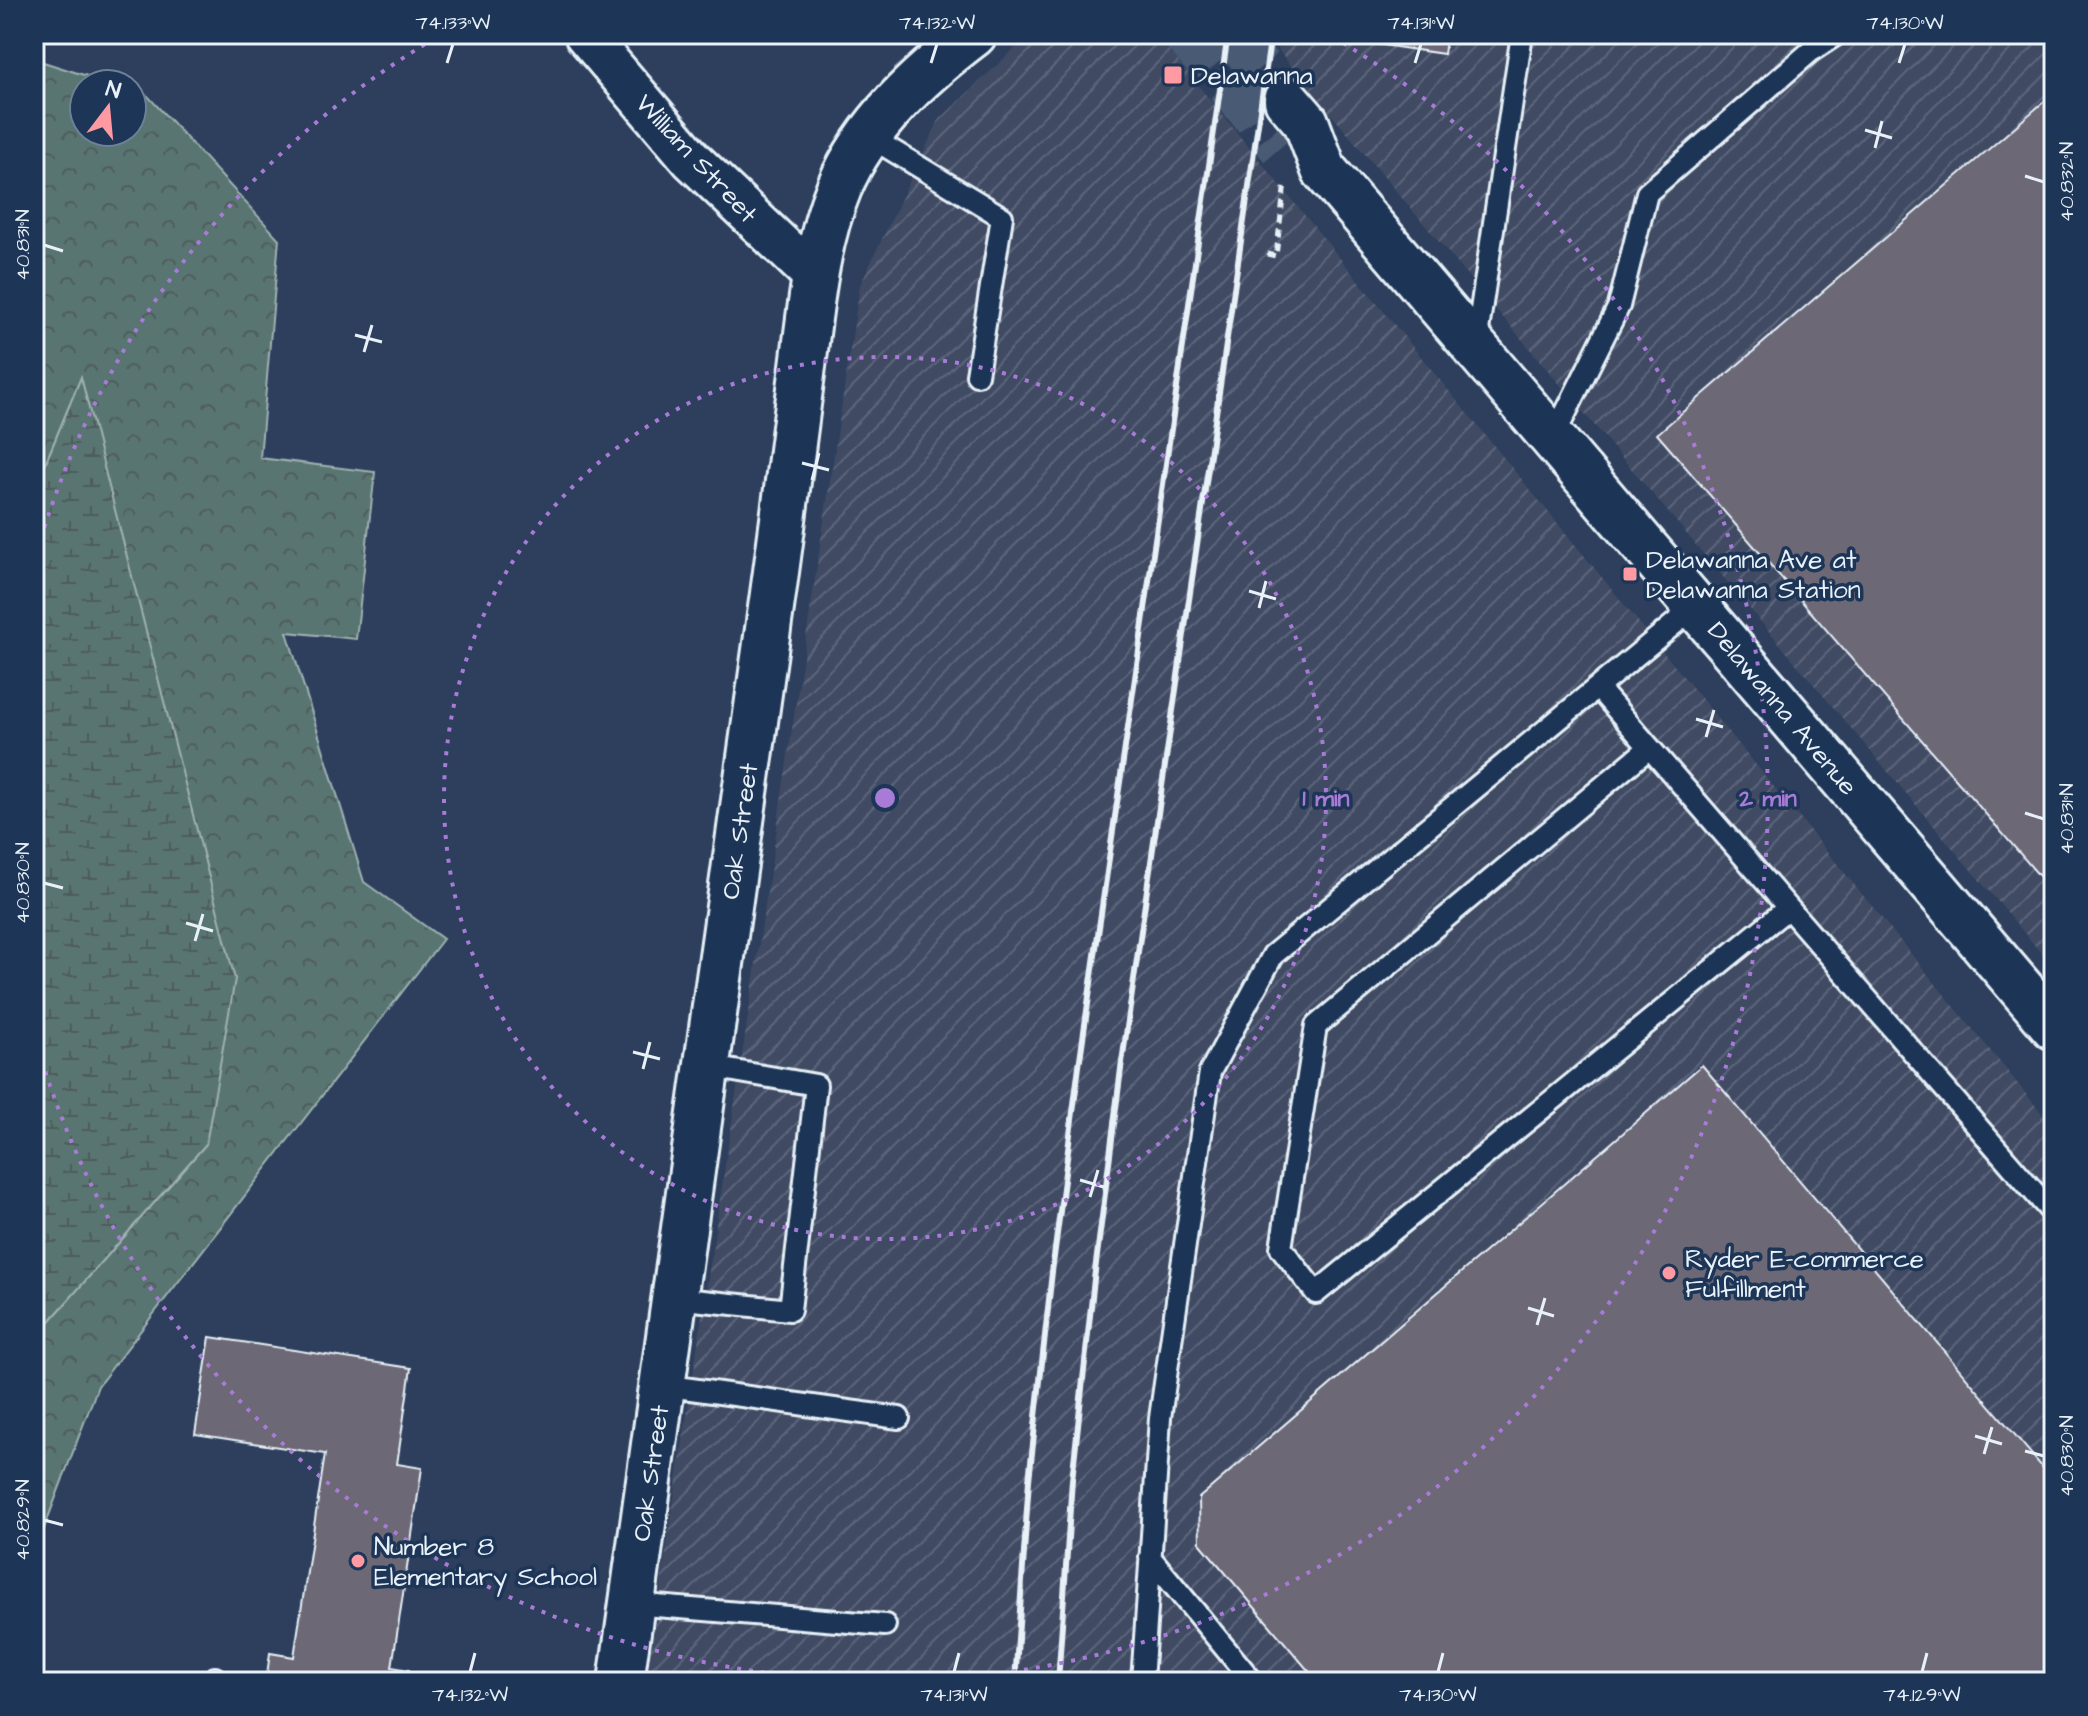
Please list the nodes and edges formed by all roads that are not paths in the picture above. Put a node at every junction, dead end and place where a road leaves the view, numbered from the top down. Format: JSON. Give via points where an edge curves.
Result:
{"nodes":[{"id":1,"x":585,"y":34,"type":"edge"},
{"id":2,"x":974,"y":34,"type":"edge"},
{"id":3,"x":1522,"y":34,"type":"edge"},
{"id":4,"x":1837,"y":34,"type":"edge"},
{"id":5,"x":1287,"y":100,"type":"tunnel mouth"},
{"id":6,"x":870,"y":137,"type":"junction"},
{"id":7,"x":814,"y":276,"type":"junction"},
{"id":8,"x":1476,"y":348,"type":"junction"},
{"id":9,"x":977,"y":375,"type":"dead end"},
{"id":10,"x":1553,"y":438,"type":"junction"},
{"id":11,"x":1696,"y":606,"type":"junction"},
{"id":12,"x":1598,"y":688,"type":"junction"},
{"id":13,"x":1649,"y":748,"type":"junction"},
{"id":14,"x":1788,"y":908,"type":"junction"},
{"id":15,"x":2054,"y":1027,"type":"edge"},
{"id":16,"x":705,"y":1066,"type":"junction"},
{"id":17,"x":2054,"y":1215,"type":"edge"},
{"id":18,"x":674,"y":1298,"type":"junction"},
{"id":19,"x":662,"y":1385,"type":"junction"},
{"id":20,"x":899,"y":1418,"type":"dead end"},
{"id":21,"x":1150,"y":1557,"type":"junction"},
{"id":22,"x":632,"y":1604,"type":"junction"},
{"id":23,"x":885,"y":1625,"type":"dead end"},
{"id":24,"x":621,"y":1682,"type":"edge"},
{"id":25,"x":1142,"y":1682,"type":"edge"},
{"id":26,"x":1253,"y":1682,"type":"edge"}],
"edges":[{"from":1,"to":7,"type":"street","name":"William Street","via":[[692,160]]},
{"from":2,"to":6,"type":"street","name":"Oak Street","via":[[929,68]]},
{"from":3,"to":8,"type":"lane"},
{"from":4,"to":10,"type":"lane","via":[[1647,193],[1619,306]]},
{"from":5,"to":8,"type":"street","name":"Delawanna Avenue","via":[[1306,122],[1297,166]]},
{"from":6,"to":7,"type":"street","name":"Oak Street","via":[[839,188]]},
{"from":6,"to":9,"type":"lane","via":[[1002,217]]},
{"from":7,"to":16,"type":"street","name":"Oak Street"},
{"from":8,"to":10,"type":"street","name":"Delawanna Avenue"},
{"from":10,"to":11,"type":"street","name":"Delawanna Avenue"},
{"from":11,"to":12,"type":"lane"},
{"from":11,"to":15,"type":"street","name":"Delawanna Avenue"},
{"from":12,"to":13,"type":"lane"},
{"from":12,"to":21,"type":"lane","via":[[1273,955],[1210,1072],[1160,1418]]},
{"from":13,"to":14,"type":"lane"},
{"from":13,"to":14,"type":"lane","via":[[1316,1026],[1281,1248],[1316,1293]]},
{"from":14,"to":17,"type":"lane"},
{"from":16,"to":18,"type":"street","name":"Oak Street"},
{"from":16,"to":18,"type":"lane","via":[[816,1085],[790,1310]]},
{"from":18,"to":19,"type":"street","name":"Oak Street"},
{"from":19,"to":20,"type":"lane"},
{"from":19,"to":22,"type":"street","name":"Oak Street"},
{"from":21,"to":25,"type":"lane"},
{"from":21,"to":26,"type":"lane"},
{"from":22,"to":23,"type":"lane"},
{"from":22,"to":24,"type":"street","name":"Oak Street"}]}
